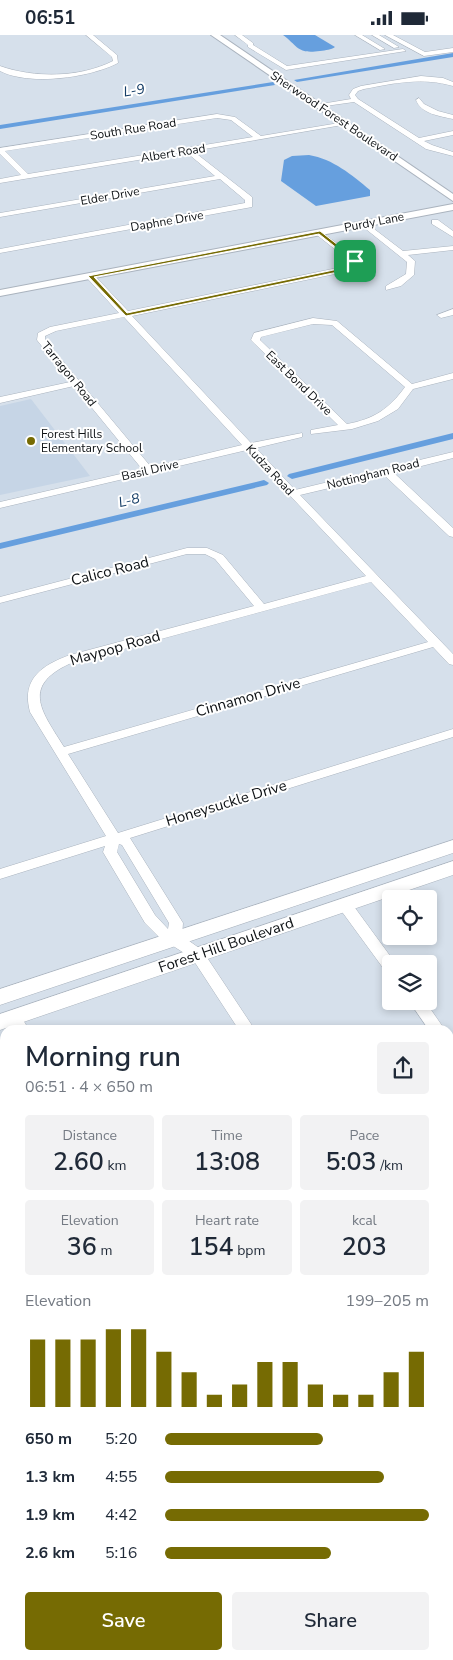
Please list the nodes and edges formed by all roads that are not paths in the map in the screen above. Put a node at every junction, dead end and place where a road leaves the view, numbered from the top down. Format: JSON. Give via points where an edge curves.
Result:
{"nodes":[{"id":1,"x":89,"y":35,"type":"edge"},
{"id":2,"x":215,"y":35,"type":"edge"},
{"id":3,"x":238,"y":35,"type":"edge"},
{"id":4,"x":358,"y":35,"type":"edge"},
{"id":5,"x":375,"y":35,"type":"edge"},
{"id":6,"x":388,"y":35,"type":"edge"},
{"id":7,"x":453,"y":50,"type":"edge"},
{"id":8,"x":402,"y":51,"type":"junction"},
{"id":9,"x":389,"y":53,"type":"junction"},
{"id":10,"x":424,"y":54,"type":"junction"},
{"id":11,"x":0,"y":68,"type":"edge"},
{"id":12,"x":453,"y":84,"type":"edge"},
{"id":13,"x":355,"y":100,"type":"junction"},
{"id":14,"x":419,"y":100,"type":"dead end"},
{"id":15,"x":318,"y":105,"type":"junction"},
{"id":16,"x":453,"y":117,"type":"edge"},
{"id":17,"x":345,"y":124,"type":"junction"},
{"id":18,"x":453,"y":133,"type":"edge"},
{"id":19,"x":259,"y":138,"type":"junction"},
{"id":20,"x":418,"y":140,"type":"junction"},
{"id":21,"x":0,"y":150,"type":"edge"},
{"id":22,"x":187,"y":150,"type":"junction"},
{"id":23,"x":453,"y":154,"type":"edge"},
{"id":24,"x":27,"y":177,"type":"junction"},
{"id":25,"x":221,"y":177,"type":"junction"},
{"id":26,"x":0,"y":181,"type":"edge"},
{"id":27,"x":453,"y":198,"type":"edge"},
{"id":28,"x":453,"y":207,"type":"edge"},
{"id":29,"x":0,"y":215,"type":"edge"},
{"id":30,"x":435,"y":221,"type":"dead end"},
{"id":31,"x":365,"y":224,"type":"junction"},
{"id":32,"x":320,"y":233,"type":"junction"},
{"id":33,"x":453,"y":235,"type":"edge"},
{"id":34,"x":453,"y":248,"type":"edge"},
{"id":35,"x":0,"y":251,"type":"edge"},
{"id":36,"x":403,"y":253,"type":"junction"},
{"id":37,"x":90,"y":276,"type":"junction"},
{"id":38,"x":389,"y":287,"type":"dead end"},
{"id":39,"x":1,"y":291,"type":"edge"},
{"id":40,"x":453,"y":312,"type":"edge"},
{"id":41,"x":126,"y":315,"type":"junction"},
{"id":42,"x":441,"y":315,"type":"dead end"},
{"id":43,"x":453,"y":376,"type":"edge"},
{"id":44,"x":77,"y":383,"type":"junction"},
{"id":45,"x":410,"y":387,"type":"junction"},
{"id":46,"x":0,"y":399,"type":"edge"},
{"id":47,"x":345,"y":427,"type":"junction"},
{"id":48,"x":314,"y":432,"type":"dead end"},
{"id":49,"x":299,"y":435,"type":"dead end"},
{"id":50,"x":249,"y":447,"type":"junction"},
{"id":51,"x":453,"y":455,"type":"edge"},
{"id":52,"x":148,"y":470,"type":"junction"},
{"id":53,"x":386,"y":471,"type":"junction"},
{"id":54,"x":293,"y":494,"type":"junction"},
{"id":55,"x":0,"y":505,"type":"edge"},
{"id":56,"x":453,"y":534,"type":"edge"},
{"id":57,"x":373,"y":578,"type":"junction"},
{"id":58,"x":0,"y":600,"type":"edge"},
{"id":59,"x":262,"y":608,"type":"junction"},
{"id":60,"x":436,"y":643,"type":"junction"},
{"id":61,"x":453,"y":661,"type":"edge"},
{"id":62,"x":453,"y":733,"type":"edge"},
{"id":63,"x":60,"y":751,"type":"junction"},
{"id":64,"x":114,"y":838,"type":"junction"},
{"id":65,"x":453,"y":845,"type":"edge"},
{"id":66,"x":453,"y":868,"type":"edge"},
{"id":67,"x":0,"y":874,"type":"edge"},
{"id":68,"x":345,"y":905,"type":"junction"},
{"id":69,"x":175,"y":938,"type":"junction"},
{"id":70,"x":197,"y":954,"type":"junction"},
{"id":71,"x":382,"y":956,"type":"edge"},
{"id":72,"x":0,"y":997,"type":"edge"},
{"id":73,"x":423,"y":1010,"type":"edge"},
{"id":74,"x":12,"y":1023,"type":"edge"},
{"id":75,"x":244,"y":1025,"type":"edge"},
{"id":76,"x":433,"y":1025,"type":"edge"}],
"edges":[{"from":1,"to":11,"type":"street","via":[[115,55],[117,61],[104,68],[23,77]]},
{"from":2,"to":15,"type":"street","name":"Sherwood Forest Boulevard"},
{"from":3,"to":9,"type":"street","via":[[286,68]]},
{"from":4,"to":9,"type":"street"},
{"from":5,"to":8,"type":"street"},
{"from":6,"to":10,"type":"street"},
{"from":7,"to":10,"type":"street"},
{"from":8,"to":9,"type":"street"},
{"from":8,"to":10,"type":"street","via":[[410,55]]},
{"from":12,"to":13,"type":"street","via":[[425,78],[375,85],[354,91]]},
{"from":13,"to":15,"type":"street"},
{"from":13,"to":20,"type":"street"},
{"from":14,"to":16,"type":"street","via":[[430,111]]},
{"from":15,"to":17,"type":"street","name":"Sherwood Forest Boulevard"},
{"from":17,"to":19,"type":"street","name":"Albert Road"},
{"from":17,"to":27,"type":"street","name":"Sherwood Forest Boulevard"},
{"from":18,"to":20,"type":"street"},
{"from":19,"to":21,"type":"street","name":"South Rue Road","via":[[232,118],[217,116]]},
{"from":19,"to":22,"type":"street","name":"Albert Road"},
{"from":20,"to":23,"type":"street","via":[[434,150]]},
{"from":21,"to":24,"type":"street"},
{"from":22,"to":24,"type":"street","name":"Albert Road"},
{"from":22,"to":25,"type":"street","name":"Daphne Drive"},
{"from":24,"to":26,"type":"street","name":"Albert Road"},
{"from":25,"to":29,"type":"street","name":"Elder Drive"},
{"from":25,"to":35,"type":"street","name":"Daphne Drive","via":[[249,199],[250,205]]},
{"from":28,"to":31,"type":"street","name":"Purdy Lane"},
{"from":30,"to":33,"type":"street"},
{"from":31,"to":32,"type":"street","name":"Purdy Lane"},
{"from":31,"to":36,"type":"street"},
{"from":32,"to":37,"type":"street","name":"Purdy Lane"},
{"from":32,"to":41,"type":"street","name":"Tarragon Road","via":[[355,261],[356,267]]},
{"from":34,"to":36,"type":"street"},
{"from":36,"to":38,"type":"street","via":[[411,261],[412,272],[405,280]]},
{"from":37,"to":39,"type":"street","name":"Purdy Lane"},
{"from":37,"to":41,"type":"street","name":"Kudza Road"},
{"from":40,"to":42,"type":"street"},
{"from":41,"to":44,"type":"street","name":"Tarragon Road","via":[[53,329],[41,335],[41,340]]},
{"from":41,"to":50,"type":"street","name":"Kudza Road"},
{"from":43,"to":45,"type":"street"},
{"from":44,"to":46,"type":"street"},
{"from":44,"to":52,"type":"street","name":"Tarragon Road"},
{"from":45,"to":47,"type":"street","via":[[388,412]]},
{"from":45,"to":47,"type":"street","name":"East Bond Drive","via":[[338,325],[324,321],[266,331],[255,337]]},
{"from":47,"to":48,"type":"street"},
{"from":49,"to":50,"type":"street","name":"Basil Drive"},
{"from":50,"to":52,"type":"street","name":"Basil Drive"},
{"from":50,"to":54,"type":"street","name":"Kudza Road"},
{"from":51,"to":53,"type":"street","name":"Nottingham Road"},
{"from":52,"to":55,"type":"street","name":"Basil Drive"},
{"from":53,"to":54,"type":"street","name":"Nottingham Road"},
{"from":53,"to":56,"type":"street"},
{"from":54,"to":57,"type":"street","name":"Kudza Road"},
{"from":57,"to":59,"type":"street","name":"Maypop Road"},
{"from":57,"to":60,"type":"street","name":"Kudza Road"},
{"from":58,"to":59,"type":"street","name":"Calico Road","via":[[187,551],[207,551],[219,557]]},
{"from":59,"to":63,"type":"street","name":"Maypop Road","via":[[74,658],[49,670],[34,688],[32,703]]},
{"from":60,"to":61,"type":"street","name":"Kudza Road"},
{"from":60,"to":63,"type":"street","name":"Cinnamon Drive"},
{"from":62,"to":64,"type":"street","name":"Honeysuckle Drive"},
{"from":63,"to":64,"type":"street","name":"Maypop Road"},
{"from":64,"to":67,"type":"street","name":"Honeysuckle Drive"},
{"from":64,"to":69,"type":"street","name":"Maypop Road","via":[[127,842],[176,923]]},
{"from":64,"to":69,"type":"street","name":"Maypop Road","via":[[110,852],[150,919],[164,933]]},
{"from":65,"to":69,"type":"main road","name":"Forest Hill Boulevard"},
{"from":66,"to":68,"type":"main road","name":"Forest Hill Boulevard"},
{"from":68,"to":70,"type":"main road","name":"Forest Hill Boulevard"},
{"from":68,"to":71,"type":"street"},
{"from":69,"to":70,"type":"street","name":"Maypop Road"},
{"from":69,"to":72,"type":"main road","name":"Forest Hill Boulevard"},
{"from":70,"to":74,"type":"main road","name":"Forest Hill Boulevard"},
{"from":70,"to":75,"type":"street","name":"Maypop Road"},
{"from":73,"to":76,"type":"street"}]}
